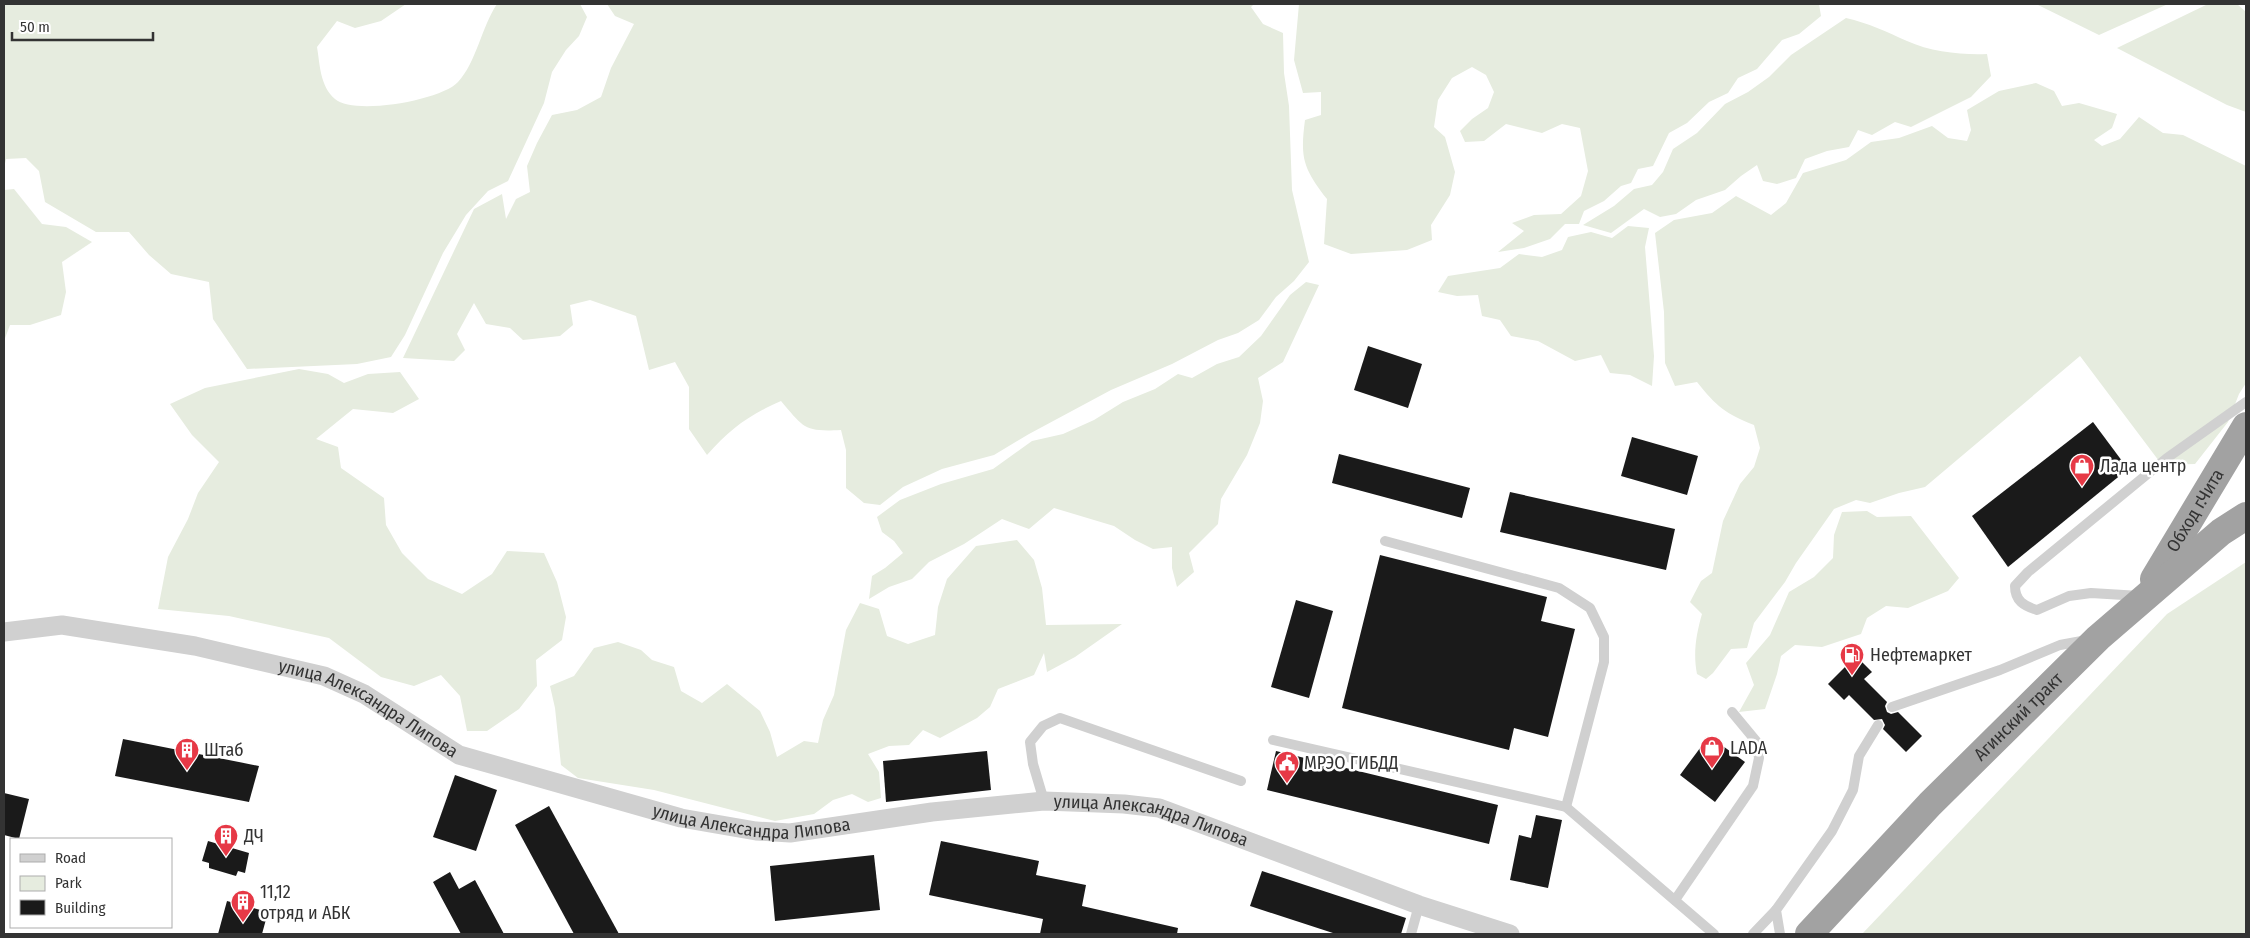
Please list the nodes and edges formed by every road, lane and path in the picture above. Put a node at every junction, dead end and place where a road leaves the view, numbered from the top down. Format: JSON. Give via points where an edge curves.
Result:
{"nodes":[{"id":1,"x":2246,"y":402,"type":"edge"},
{"id":2,"x":2246,"y":426,"type":"edge"},
{"id":3,"x":2246,"y":516,"type":"edge"},
{"id":4,"x":1384,"y":541,"type":"dead end"},
{"id":5,"x":2144,"y":596,"type":"junction"},
{"id":6,"x":4,"y":632,"type":"edge"},
{"id":7,"x":2098,"y":638,"type":"junction"},
{"id":8,"x":1892,"y":707,"type":"dead end"},
{"id":9,"x":1732,"y":712,"type":"dead end"},
{"id":10,"x":1878,"y":724,"type":"dead end"},
{"id":11,"x":1273,"y":740,"type":"dead end"},
{"id":12,"x":1241,"y":781,"type":"dead end"},
{"id":13,"x":1044,"y":801,"type":"junction"},
{"id":14,"x":1566,"y":807,"type":"junction"},
{"id":15,"x":1674,"y":900,"type":"junction"},
{"id":16,"x":1419,"y":905,"type":"junction"},
{"id":17,"x":1776,"y":910,"type":"junction"},
{"id":18,"x":1411,"y":934,"type":"edge"},
{"id":19,"x":1510,"y":934,"type":"edge"},
{"id":20,"x":1714,"y":934,"type":"edge"},
{"id":21,"x":1753,"y":934,"type":"edge"},
{"id":22,"x":1780,"y":934,"type":"edge"},
{"id":23,"x":1809,"y":934,"type":"edge"}],
"edges":[{"from":1,"to":5,"type":"lane","via":[[2167,458],[2015,586],[2015,594],[2024,606],[2037,610],[2069,596],[2091,592]]},
{"from":2,"to":5,"type":"highway","name":"Обход г.Чита"},
{"from":3,"to":5,"type":"highway","name":"Агинский тракт","via":[[2221,532]]},
{"from":4,"to":14,"type":"lane","via":[[1559,588],[1590,608],[1604,637],[1604,662]]},
{"from":5,"to":7,"type":"highway","name":"Агинский тракт"},
{"from":6,"to":13,"type":"street","name":"улица Александра Липова","via":[[62,625],[195,646],[324,676],[364,694],[459,755],[681,818],[756,831],[790,832],[932,812]]},
{"from":7,"to":8,"type":"lane","via":[[2060,645],[2000,670]]},
{"from":7,"to":23,"type":"highway","name":"Агинский тракт","via":[[1930,804]]},
{"from":9,"to":15,"type":"lane","via":[[1756,741],[1759,758],[1753,786]]},
{"from":10,"to":17,"type":"lane","via":[[1859,756],[1853,790],[1832,831]]},
{"from":11,"to":14,"type":"lane"},
{"from":12,"to":13,"type":"lane","via":[[1060,718],[1043,726],[1030,742]]},
{"from":13,"to":16,"type":"street","name":"улица Александра Липова","via":[[1159,808]]},
{"from":14,"to":15,"type":"lane"},
{"from":15,"to":20,"type":"lane"},
{"from":16,"to":18,"type":"lane"},
{"from":16,"to":19,"type":"street","name":"улица Александра Липова"},
{"from":17,"to":21,"type":"lane"},
{"from":17,"to":22,"type":"lane"}]}
